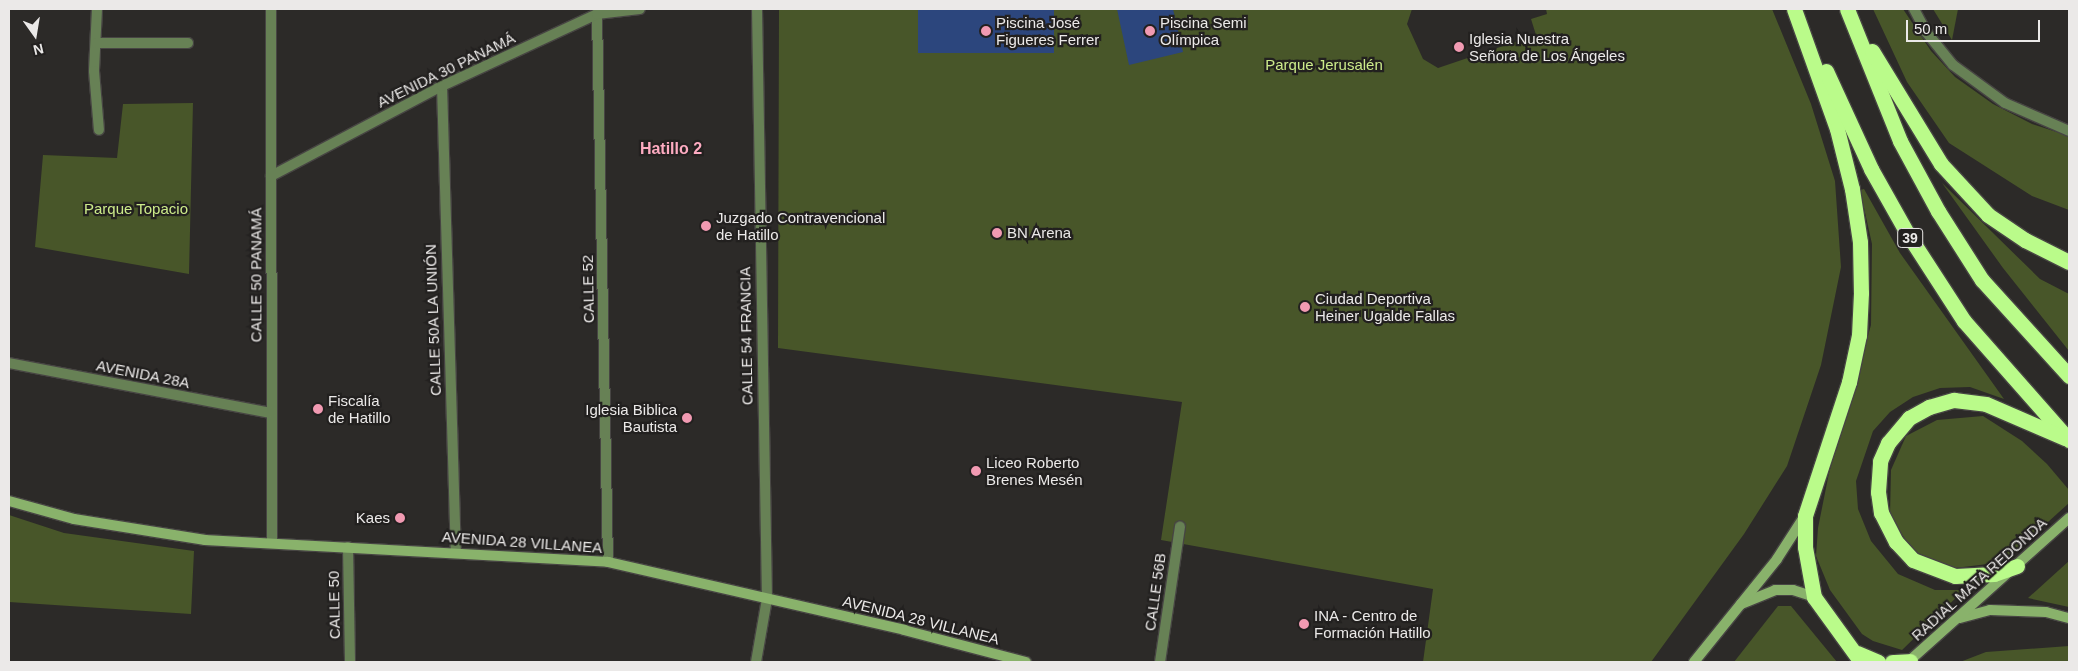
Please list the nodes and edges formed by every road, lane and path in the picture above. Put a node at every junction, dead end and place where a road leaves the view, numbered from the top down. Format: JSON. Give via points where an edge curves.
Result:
{"nodes":[{"id":1,"x":97,"y":9,"type":"edge"},
{"id":2,"x":271,"y":9,"type":"edge"},
{"id":3,"x":640,"y":9,"type":"edge"},
{"id":4,"x":757,"y":9,"type":"edge"},
{"id":5,"x":1796,"y":9,"type":"edge"},
{"id":6,"x":1914,"y":9,"type":"edge"},
{"id":7,"x":1848,"y":12,"type":"edge"},
{"id":8,"x":597,"y":14,"type":"junction"},
{"id":9,"x":96,"y":43,"type":"junction"},
{"id":10,"x":188,"y":43,"type":"dead end"},
{"id":11,"x":442,"y":86,"type":"junction"},
{"id":12,"x":99,"y":130,"type":"dead end"},
{"id":13,"x":2069,"y":131,"type":"edge"},
{"id":14,"x":271,"y":176,"type":"junction"},
{"id":15,"x":2069,"y":262,"type":"edge"},
{"id":16,"x":9,"y":363,"type":"edge"},
{"id":17,"x":2069,"y":376,"type":"edge"},
{"id":18,"x":271,"y":413,"type":"junction"},
{"id":19,"x":2069,"y":440,"type":"edge"},
{"id":20,"x":9,"y":501,"type":"edge"},
{"id":21,"x":1805,"y":516,"type":"junction"},
{"id":22,"x":2069,"y":518,"type":"edge"},
{"id":23,"x":1180,"y":526,"type":"dead end"},
{"id":24,"x":272,"y":542,"type":"junction"},
{"id":25,"x":348,"y":547,"type":"junction"},
{"id":26,"x":456,"y":552,"type":"junction"},
{"id":27,"x":608,"y":562,"type":"junction"},
{"id":28,"x":2017,"y":566,"type":"junction"},
{"id":29,"x":1814,"y":598,"type":"junction"},
{"id":30,"x":767,"y":599,"type":"junction"},
{"id":31,"x":1738,"y":605,"type":"junction"},
{"id":32,"x":2069,"y":618,"type":"edge"},
{"id":33,"x":1957,"y":619,"type":"junction"},
{"id":34,"x":1859,"y":658,"type":"edge"},
{"id":35,"x":1909,"y":661,"type":"edge"},
{"id":36,"x":350,"y":662,"type":"edge"},
{"id":37,"x":756,"y":662,"type":"edge"},
{"id":38,"x":1026,"y":662,"type":"edge"},
{"id":39,"x":1160,"y":662,"type":"edge"},
{"id":40,"x":1694,"y":662,"type":"edge"},
{"id":41,"x":1878,"y":662,"type":"edge"},
{"id":42,"x":1892,"y":662,"type":"edge"}],
"edges":[{"from":1,"to":9,"type":"street"},
{"from":2,"to":14,"type":"street","name":"CALLE 50 PANAMÁ"},
{"from":3,"to":8,"type":"street","name":"AVENIDA 30 PANAMÁ"},
{"from":4,"to":30,"type":"street","name":"CALLE 54 FRANCIA"},
{"from":5,"to":19,"type":"highway","number":"39","via":[[1870,169],[1907,233],[1964,321]]},
{"from":5,"to":21,"type":"highway","via":[[1837,129],[1852,190],[1860,242],[1862,293],[1859,336],[1849,382]]},
{"from":6,"to":13,"type":"street","via":[[1927,33],[1953,65],[2006,103]]},
{"from":7,"to":15,"type":"highway","via":[[1941,164],[1988,215],[2025,240]]},
{"from":7,"to":17,"type":"highway","number":"39","via":[[1900,141],[1938,211],[1982,280]]},
{"from":8,"to":11,"type":"street","name":"AVENIDA 30 PANAMÁ"},
{"from":8,"to":27,"type":"street","name":"CALLE 52"},
{"from":9,"to":10,"type":"street"},
{"from":9,"to":12,"type":"street","via":[[94,71]]},
{"from":11,"to":14,"type":"street","name":"AVENIDA 30 PANAMÁ"},
{"from":11,"to":26,"type":"street","name":"CALLE 50A LA UNIÓN"},
{"from":14,"to":18,"type":"street","name":"CALLE 50 PANAMÁ"},
{"from":16,"to":18,"type":"street","name":"AVENIDA 28A"},
{"from":18,"to":24,"type":"street","name":"CALLE 50 PANAMÁ"},
{"from":19,"to":28,"type":"highway","via":[[1986,404],[1954,400],[1929,407],[1909,418],[1893,435],[1884,452],[1878,470],[1879,503],[1890,533],[1903,552],[1926,567],[1955,576],[1994,574]]},
{"from":20,"to":24,"type":"street","name":"AVENIDA 28 VILLANEA","via":[[74,519],[205,540]]},
{"from":21,"to":29,"type":"highway","via":[[1805,547]]},
{"from":21,"to":31,"type":"street","via":[[1777,559]]},
{"from":22,"to":28,"type":"street","name":"RADIAL MATA REDONDA"},
{"from":23,"to":39,"type":"street","name":"CALLE 56B"},
{"from":24,"to":25,"type":"street","name":"AVENIDA 28 VILLANEA"},
{"from":25,"to":26,"type":"street","name":"AVENIDA 28 VILLANEA"},
{"from":25,"to":36,"type":"street","name":"CALLE 50"},
{"from":26,"to":27,"type":"street","name":"AVENIDA 28 VILLANEA"},
{"from":27,"to":30,"type":"street","name":"AVENIDA 28 VILLANEA"},
{"from":28,"to":33,"type":"street","name":"RADIAL MATA REDONDA"},
{"from":29,"to":31,"type":"street","via":[[1793,590],[1775,590]]},
{"from":29,"to":34,"type":"highway"},
{"from":30,"to":37,"type":"street","name":"CALLE 54 FRANCIA"},
{"from":30,"to":38,"type":"street","name":"AVENIDA 28 VILLANEA"},
{"from":31,"to":40,"type":"street"},
{"from":32,"to":33,"type":"street","via":[[2046,612],[1990,610]]},
{"from":33,"to":35,"type":"street","name":"RADIAL MATA REDONDA"},
{"from":34,"to":41,"type":"highway"},
{"from":35,"to":42,"type":"highway"}]}
